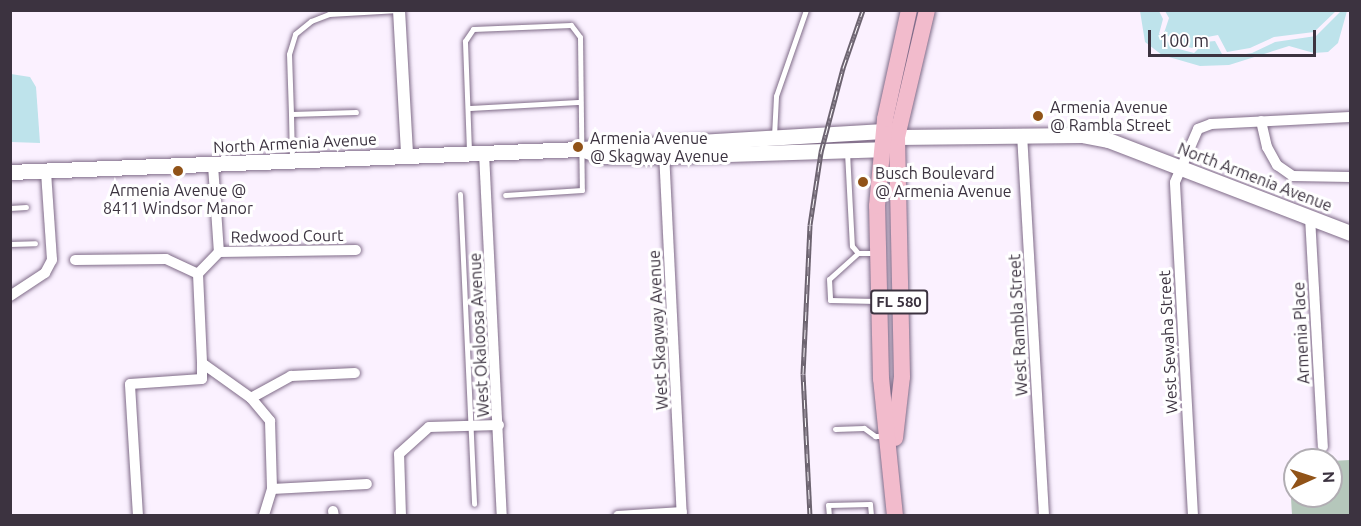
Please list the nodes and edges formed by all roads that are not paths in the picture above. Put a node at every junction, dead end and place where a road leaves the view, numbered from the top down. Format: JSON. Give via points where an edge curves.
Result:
{"nodes":[{"id":1,"x":399,"y":10,"type":"edge"},
{"id":2,"x":806,"y":10,"type":"edge"},
{"id":3,"x":909,"y":10,"type":"edge"},
{"id":4,"x":927,"y":10,"type":"edge"},
{"id":5,"x":580,"y":102,"type":"junction"},
{"id":6,"x":468,"y":108,"type":"junction"},
{"id":7,"x":356,"y":112,"type":"dead end"},
{"id":8,"x":291,"y":114,"type":"junction"},
{"id":9,"x":1350,"y":117,"type":"edge"},
{"id":10,"x":1261,"y":121,"type":"junction"},
{"id":11,"x":890,"y":134,"type":"junction"},
{"id":12,"x":1022,"y":134,"type":"junction"},
{"id":13,"x":774,"y":138,"type":"junction"},
{"id":14,"x":581,"y":149,"type":"junction"},
{"id":15,"x":664,"y":149,"type":"junction"},
{"id":16,"x":881,"y":149,"type":"junction"},
{"id":17,"x":847,"y":150,"type":"junction"},
{"id":18,"x":469,"y":153,"type":"junction"},
{"id":19,"x":484,"y":153,"type":"junction"},
{"id":20,"x":407,"y":155,"type":"junction"},
{"id":21,"x":292,"y":161,"type":"junction"},
{"id":22,"x":213,"y":165,"type":"junction"},
{"id":23,"x":1181,"y":168,"type":"junction"},
{"id":24,"x":46,"y":171,"type":"junction"},
{"id":25,"x":10,"y":172,"type":"edge"},
{"id":26,"x":1350,"y":177,"type":"edge"},
{"id":27,"x":460,"y":194,"type":"dead end"},
{"id":28,"x":505,"y":195,"type":"dead end"},
{"id":29,"x":26,"y":207,"type":"dead end"},
{"id":30,"x":10,"y":208,"type":"edge"},
{"id":31,"x":1310,"y":217,"type":"junction"},
{"id":32,"x":1350,"y":232,"type":"edge"},
{"id":33,"x":35,"y":243,"type":"dead end"},
{"id":34,"x":10,"y":244,"type":"edge"},
{"id":35,"x":356,"y":250,"type":"dead end"},
{"id":36,"x":219,"y":252,"type":"junction"},
{"id":37,"x":858,"y":253,"type":"junction"},
{"id":38,"x":876,"y":253,"type":"junction"},
{"id":39,"x":75,"y":260,"type":"dead end"},
{"id":40,"x":198,"y":274,"type":"junction"},
{"id":41,"x":10,"y":296,"type":"edge"},
{"id":42,"x":878,"y":301,"type":"junction"},
{"id":43,"x":202,"y":363,"type":"junction"},
{"id":44,"x":355,"y":373,"type":"dead end"},
{"id":45,"x":251,"y":398,"type":"junction"},
{"id":46,"x":499,"y":424,"type":"junction"},
{"id":47,"x":472,"y":426,"type":"junction"},
{"id":48,"x":835,"y":429,"type":"dead end"},
{"id":49,"x":889,"y":436,"type":"junction"},
{"id":50,"x":1323,"y":447,"type":"dead end"},
{"id":51,"x":892,"y":465,"type":"junction"},
{"id":52,"x":367,"y":484,"type":"dead end"},
{"id":53,"x":272,"y":489,"type":"junction"},
{"id":54,"x":474,"y":504,"type":"dead end"},
{"id":55,"x":682,"y":514,"type":"edge"},
{"id":56,"x":138,"y":516,"type":"edge"},
{"id":57,"x":264,"y":516,"type":"edge"},
{"id":58,"x":401,"y":516,"type":"edge"},
{"id":59,"x":502,"y":516,"type":"edge"},
{"id":60,"x":618,"y":516,"type":"edge"},
{"id":61,"x":829,"y":516,"type":"edge"},
{"id":62,"x":871,"y":516,"type":"edge"},
{"id":63,"x":895,"y":516,"type":"edge"},
{"id":64,"x":1044,"y":516,"type":"edge"},
{"id":65,"x":1193,"y":516,"type":"edge"}],
"edges":[{"from":1,"to":8,"type":"lane","via":[[329,14],[311,21],[295,34],[289,54]]},
{"from":1,"to":20,"type":"street"},
{"from":2,"to":13,"type":"lane","via":[[776,96]]},
{"from":3,"to":11,"type":"main road"},
{"from":4,"to":11,"type":"main road","number":"FL 580"},
{"from":5,"to":6,"type":"lane"},
{"from":5,"to":6,"type":"lane","via":[[580,37],[571,25],[473,29],[465,41]]},
{"from":5,"to":14,"type":"lane"},
{"from":6,"to":18,"type":"lane"},
{"from":7,"to":8,"type":"lane"},
{"from":8,"to":21,"type":"lane"},
{"from":9,"to":10,"type":"street"},
{"from":10,"to":23,"type":"street","name":"West Sewaha Street","via":[[1211,124],[1198,129]]},
{"from":10,"to":26,"type":"street","via":[[1267,147],[1277,165],[1293,176]]},
{"from":11,"to":12,"type":"main road","name":"North Armenia Avenue"},
{"from":11,"to":13,"type":"main road","name":"North Armenia Avenue"},
{"from":11,"to":16,"type":"main road"},
{"from":11,"to":51,"type":"main road","number":"FL 580","via":[[902,377]]},
{"from":12,"to":23,"type":"main road","name":"North Armenia Avenue","via":[[1082,135]]},
{"from":12,"to":64,"type":"street","name":"West Rambla Street"},
{"from":13,"to":15,"type":"main road","name":"North Armenia Avenue"},
{"from":14,"to":15,"type":"main road","name":"North Armenia Avenue"},
{"from":14,"to":19,"type":"main road","name":"North Armenia Avenue"},
{"from":14,"to":28,"type":"lane","via":[[582,190]]},
{"from":15,"to":17,"type":"main road","name":"North Armenia Avenue"},
{"from":15,"to":55,"type":"street","name":"West Skagway Avenue"},
{"from":16,"to":17,"type":"main road","name":"North Armenia Avenue"},
{"from":16,"to":38,"type":"main road","number":"FL 580"},
{"from":17,"to":37,"type":"lane","via":[[850,232]]},
{"from":18,"to":19,"type":"main road","name":"North Armenia Avenue"},
{"from":18,"to":20,"type":"main road","name":"North Armenia Avenue"},
{"from":19,"to":46,"type":"street","name":"West Okaloosa Avenue"},
{"from":20,"to":21,"type":"main road","name":"North Armenia Avenue"},
{"from":21,"to":22,"type":"main road","name":"North Armenia Avenue"},
{"from":22,"to":24,"type":"main road","name":"North Armenia Avenue"},
{"from":22,"to":36,"type":"street"},
{"from":23,"to":31,"type":"main road","name":"North Armenia Avenue"},
{"from":23,"to":65,"type":"street","name":"West Sewaha Street","via":[[1174,182]]},
{"from":24,"to":25,"type":"main road","name":"North Armenia Avenue"},
{"from":24,"to":41,"type":"street","via":[[52,260],[45,273]]},
{"from":27,"to":47,"type":"lane"},
{"from":29,"to":30,"type":"lane"},
{"from":31,"to":32,"type":"main road","name":"North Armenia Avenue"},
{"from":31,"to":50,"type":"street","name":"Armenia Place"},
{"from":33,"to":34,"type":"lane"},
{"from":35,"to":36,"type":"street","name":"Redwood Court"},
{"from":36,"to":40,"type":"street"},
{"from":37,"to":38,"type":"lane"},
{"from":37,"to":42,"type":"lane","via":[[829,279],[830,300]]},
{"from":38,"to":42,"type":"main road","number":"FL 580"},
{"from":39,"to":40,"type":"street","via":[[166,259]]},
{"from":40,"to":43,"type":"street"},
{"from":42,"to":49,"type":"main road","number":"FL 580"},
{"from":43,"to":45,"type":"street"},
{"from":43,"to":56,"type":"street","via":[[201,379],[130,384]]},
{"from":44,"to":45,"type":"street","via":[[291,376]]},
{"from":45,"to":53,"type":"street","via":[[270,421]]},
{"from":46,"to":47,"type":"street"},
{"from":46,"to":59,"type":"street","name":"West Okaloosa Avenue"},
{"from":47,"to":54,"type":"lane"},
{"from":47,"to":58,"type":"street","via":[[429,427],[399,454]]},
{"from":48,"to":49,"type":"lane","via":[[864,428],[875,436]]},
{"from":49,"to":51,"type":"main road","number":"FL 580"},
{"from":51,"to":63,"type":"main road","number":"FL 580"},
{"from":52,"to":53,"type":"street"},
{"from":53,"to":57,"type":"street"},
{"from":55,"to":60,"type":"street"},
{"from":61,"to":62,"type":"lane","via":[[828,505],[870,504]]}]}
